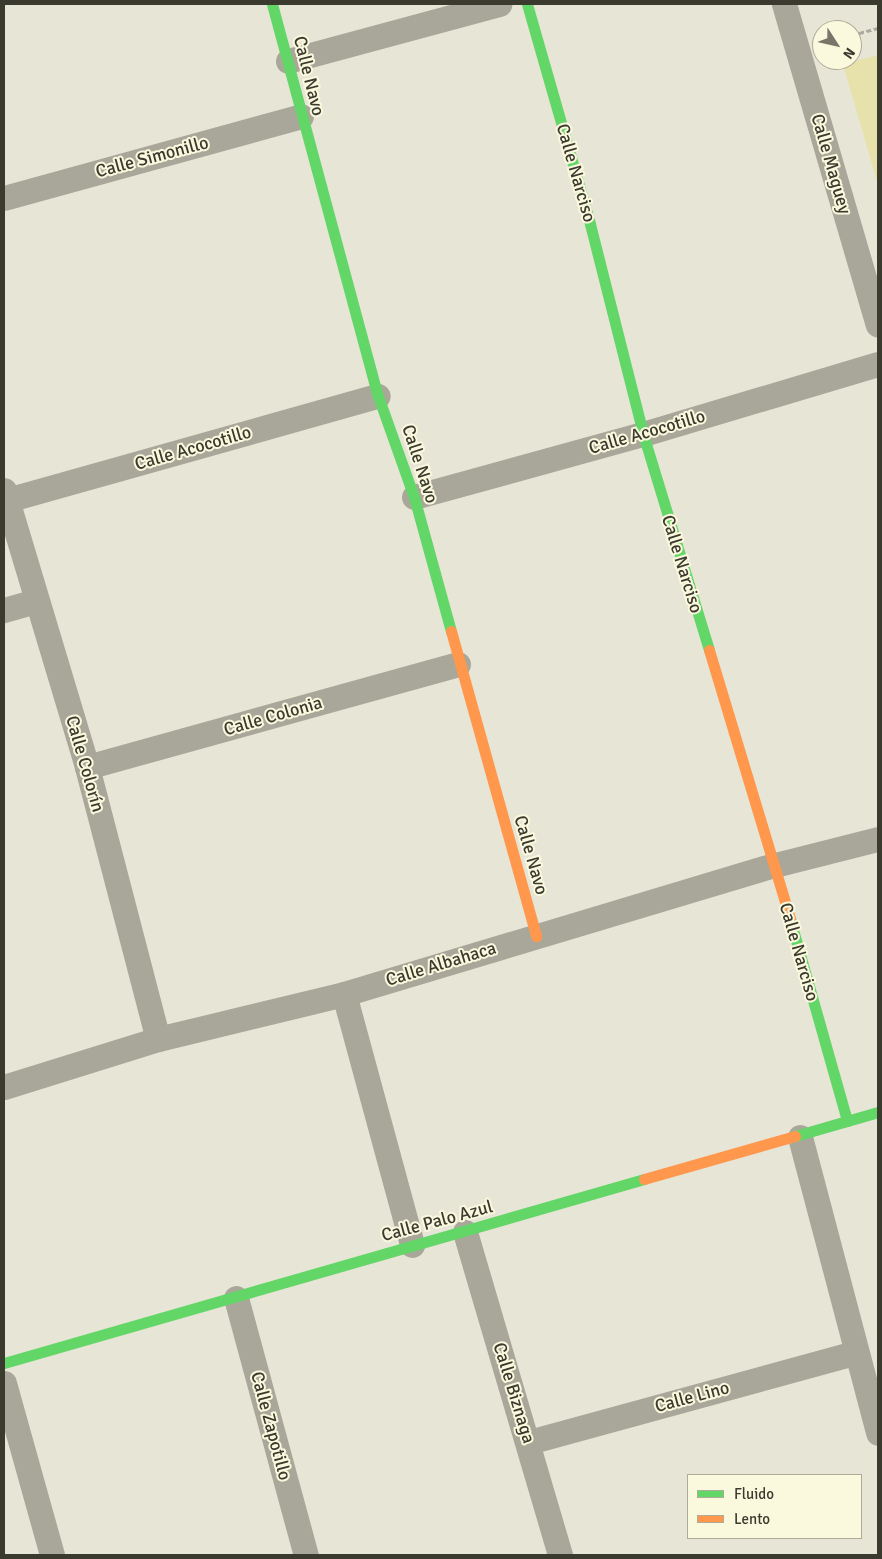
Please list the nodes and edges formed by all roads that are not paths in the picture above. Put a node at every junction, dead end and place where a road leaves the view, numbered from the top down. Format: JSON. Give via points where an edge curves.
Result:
{"nodes":[{"id":1,"x":272,"y":4,"type":"edge"},
{"id":2,"x":499,"y":4,"type":"edge"},
{"id":3,"x":528,"y":4,"type":"edge"},
{"id":4,"x":784,"y":4,"type":"edge"},
{"id":5,"x":288,"y":61,"type":"junction"},
{"id":6,"x":301,"y":116,"type":"junction"},
{"id":7,"x":4,"y":198,"type":"edge"},
{"id":8,"x":878,"y":325,"type":"edge"},
{"id":9,"x":878,"y":364,"type":"edge"},
{"id":10,"x":378,"y":396,"type":"junction"},
{"id":11,"x":643,"y":434,"type":"junction"},
{"id":12,"x":5,"y":495,"type":"edge"},
{"id":13,"x":414,"y":497,"type":"junction"},
{"id":14,"x":36,"y":601,"type":"junction"},
{"id":15,"x":4,"y":610,"type":"edge"},
{"id":16,"x":458,"y":664,"type":"junction"},
{"id":17,"x":87,"y":767,"type":"junction"},
{"id":18,"x":878,"y":839,"type":"edge"},
{"id":19,"x":774,"y":865,"type":"junction"},
{"id":20,"x":536,"y":936,"type":"junction"},
{"id":21,"x":344,"y":994,"type":"junction"},
{"id":22,"x":158,"y":1039,"type":"junction"},
{"id":23,"x":4,"y":1087,"type":"edge"},
{"id":24,"x":878,"y":1112,"type":"edge"},
{"id":25,"x":846,"y":1121,"type":"junction"},
{"id":26,"x":800,"y":1137,"type":"junction"},
{"id":27,"x":465,"y":1232,"type":"junction"},
{"id":28,"x":412,"y":1245,"type":"junction"},
{"id":29,"x":236,"y":1298,"type":"junction"},
{"id":30,"x":855,"y":1353,"type":"junction"},
{"id":31,"x":4,"y":1363,"type":"edge"},
{"id":32,"x":4,"y":1383,"type":"edge"},
{"id":33,"x":878,"y":1433,"type":"edge"},
{"id":34,"x":529,"y":1442,"type":"junction"},
{"id":35,"x":52,"y":1555,"type":"edge"},
{"id":36,"x":306,"y":1555,"type":"edge"},
{"id":37,"x":560,"y":1555,"type":"edge"}],
"edges":[{"from":1,"to":5,"type":"street","name":"Calle Navo"},
{"from":2,"to":5,"type":"street"},
{"from":3,"to":11,"type":"street","name":"Calle Narciso","via":[[590,224]]},
{"from":4,"to":8,"type":"street","name":"Calle Maguey"},
{"from":5,"to":6,"type":"street","name":"Calle Navo"},
{"from":6,"to":7,"type":"street","name":"Calle Simonillo"},
{"from":6,"to":10,"type":"street","name":"Calle Navo"},
{"from":9,"to":11,"type":"street","name":"Calle Acocotillo"},
{"from":10,"to":12,"type":"street","name":"Calle Acocotillo"},
{"from":10,"to":13,"type":"street","name":"Calle Navo"},
{"from":11,"to":13,"type":"street","name":"Calle Acocotillo"},
{"from":11,"to":19,"type":"street","name":"Calle Narciso"},
{"from":12,"to":14,"type":"street","name":"Calle Colorín"},
{"from":13,"to":16,"type":"street","name":"Calle Navo"},
{"from":14,"to":15,"type":"street"},
{"from":14,"to":17,"type":"street","name":"Calle Colorín"},
{"from":16,"to":17,"type":"street","name":"Calle Colonia"},
{"from":16,"to":20,"type":"street","name":"Calle Navo"},
{"from":17,"to":22,"type":"street","name":"Calle Colorín"},
{"from":18,"to":19,"type":"street","name":"Calle Albahaca"},
{"from":19,"to":20,"type":"street","name":"Calle Albahaca"},
{"from":19,"to":25,"type":"street","name":"Calle Narciso"},
{"from":20,"to":21,"type":"street","name":"Calle Albahaca"},
{"from":21,"to":22,"type":"street","name":"Calle Albahaca"},
{"from":21,"to":28,"type":"street"},
{"from":22,"to":23,"type":"street","name":"Calle Albahaca"},
{"from":24,"to":25,"type":"street","name":"Calle Palo Azul"},
{"from":25,"to":26,"type":"street","name":"Calle Palo Azul"},
{"from":26,"to":27,"type":"street","name":"Calle Palo Azul"},
{"from":26,"to":30,"type":"street"},
{"from":27,"to":28,"type":"street","name":"Calle Palo Azul"},
{"from":27,"to":34,"type":"street","name":"Calle Biznaga"},
{"from":28,"to":29,"type":"street","name":"Calle Palo Azul"},
{"from":29,"to":31,"type":"street","name":"Calle Palo Azul"},
{"from":29,"to":36,"type":"street","name":"Calle Zapotillo"},
{"from":30,"to":33,"type":"street"},
{"from":30,"to":34,"type":"street","name":"Calle Lino"},
{"from":32,"to":35,"type":"street"},
{"from":34,"to":37,"type":"street","name":"Calle Biznaga"}]}
